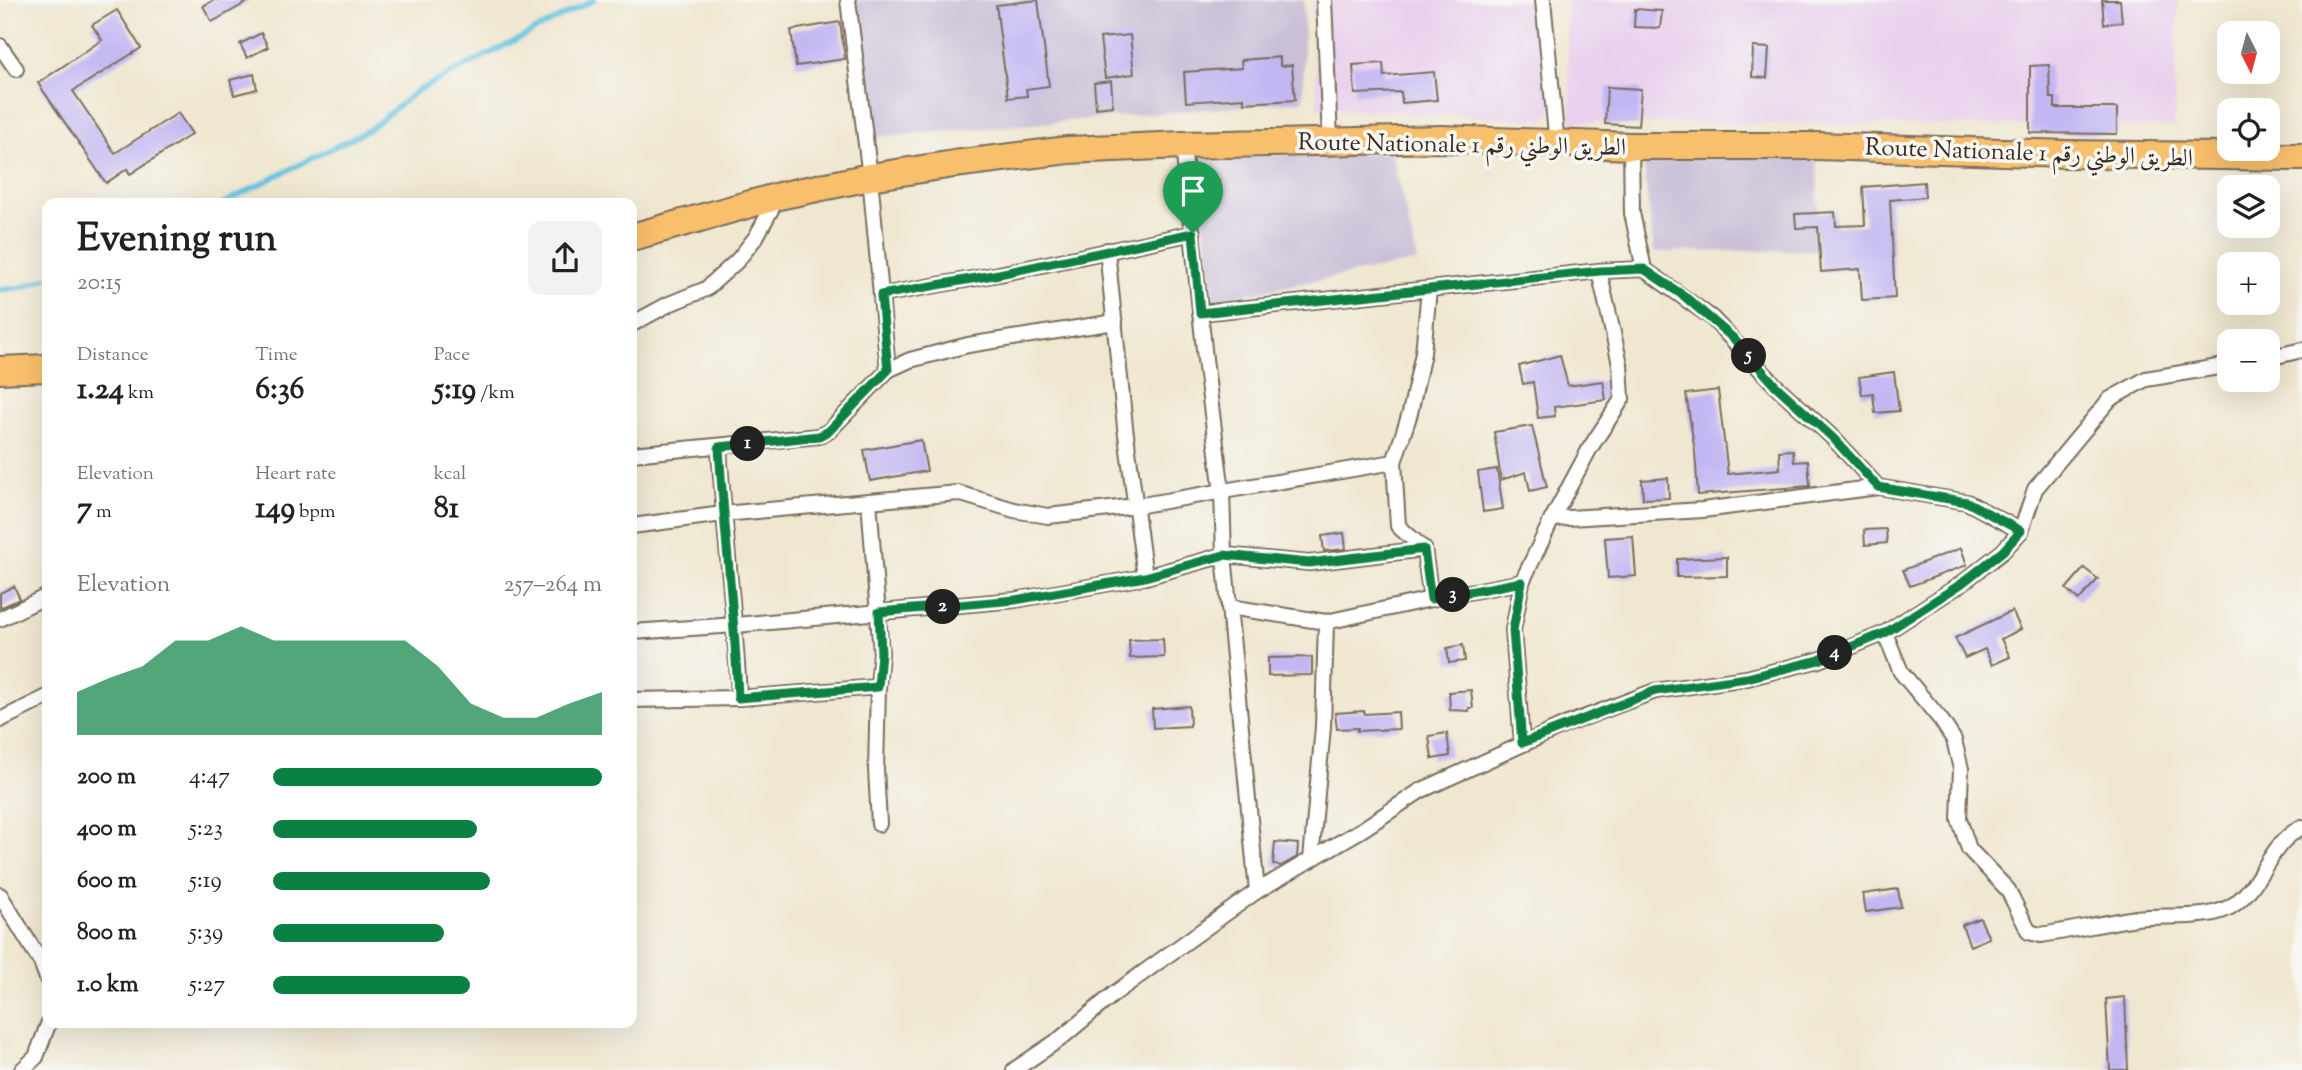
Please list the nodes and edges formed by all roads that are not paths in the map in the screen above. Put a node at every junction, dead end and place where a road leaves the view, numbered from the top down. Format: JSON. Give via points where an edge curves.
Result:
{"nodes":[{"id":1,"x":848,"y":0,"type":"edge"},
{"id":2,"x":1324,"y":0,"type":"edge"},
{"id":3,"x":1543,"y":0,"type":"edge"},
{"id":4,"x":0,"y":46,"type":"edge"},
{"id":5,"x":16,"y":69,"type":"dead end"},
{"id":6,"x":1330,"y":140,"type":"junction"},
{"id":7,"x":1183,"y":145,"type":"junction"},
{"id":8,"x":1557,"y":145,"type":"junction"},
{"id":9,"x":1631,"y":146,"type":"junction"},
{"id":10,"x":2302,"y":157,"type":"edge"},
{"id":11,"x":870,"y":177,"type":"junction"},
{"id":12,"x":779,"y":196,"type":"junction"},
{"id":13,"x":1193,"y":233,"type":"junction"},
{"id":14,"x":637,"y":236,"type":"edge"},
{"id":15,"x":1107,"y":250,"type":"junction"},
{"id":16,"x":1644,"y":269,"type":"junction"},
{"id":17,"x":1600,"y":271,"type":"junction"},
{"id":18,"x":1429,"y":289,"type":"junction"},
{"id":19,"x":881,"y":295,"type":"junction"},
{"id":20,"x":1200,"y":313,"type":"junction"},
{"id":21,"x":637,"y":321,"type":"edge"},
{"id":22,"x":1115,"y":322,"type":"junction"},
{"id":23,"x":2302,"y":350,"type":"edge"},
{"id":24,"x":2280,"y":355,"type":"edge"},
{"id":25,"x":2217,"y":367,"type":"edge"},
{"id":26,"x":42,"y":368,"type":"edge"},
{"id":27,"x":0,"y":370,"type":"edge"},
{"id":28,"x":888,"y":370,"type":"junction"},
{"id":29,"x":719,"y":447,"type":"junction"},
{"id":30,"x":637,"y":454,"type":"edge"},
{"id":31,"x":1394,"y":461,"type":"junction"},
{"id":32,"x":1878,"y":487,"type":"junction"},
{"id":33,"x":1222,"y":492,"type":"junction"},
{"id":34,"x":869,"y":501,"type":"junction"},
{"id":35,"x":1136,"y":506,"type":"junction"},
{"id":36,"x":723,"y":514,"type":"junction"},
{"id":37,"x":1552,"y":519,"type":"junction"},
{"id":38,"x":637,"y":525,"type":"edge"},
{"id":39,"x":2021,"y":531,"type":"junction"},
{"id":40,"x":1424,"y":549,"type":"junction"},
{"id":41,"x":1224,"y":555,"type":"junction"},
{"id":42,"x":1145,"y":577,"type":"junction"},
{"id":43,"x":1522,"y":582,"type":"junction"},
{"id":44,"x":42,"y":598,"type":"edge"},
{"id":45,"x":1431,"y":599,"type":"junction"},
{"id":46,"x":1229,"y":607,"type":"junction"},
{"id":47,"x":879,"y":612,"type":"junction"},
{"id":48,"x":0,"y":619,"type":"edge"},
{"id":49,"x":1326,"y":622,"type":"junction"},
{"id":50,"x":736,"y":625,"type":"junction"},
{"id":51,"x":637,"y":632,"type":"edge"},
{"id":52,"x":1885,"y":633,"type":"junction"},
{"id":53,"x":878,"y":687,"type":"junction"},
{"id":54,"x":738,"y":698,"type":"junction"},
{"id":55,"x":42,"y":699,"type":"edge"},
{"id":56,"x":637,"y":700,"type":"edge"},
{"id":57,"x":0,"y":720,"type":"edge"},
{"id":58,"x":1522,"y":743,"type":"junction"},
{"id":59,"x":879,"y":824,"type":"dead end"},
{"id":60,"x":2302,"y":827,"type":"edge"},
{"id":61,"x":1311,"y":860,"type":"junction"},
{"id":62,"x":1257,"y":891,"type":"junction"},
{"id":63,"x":0,"y":895,"type":"edge"},
{"id":64,"x":42,"y":958,"type":"edge"},
{"id":65,"x":47,"y":1028,"type":"edge"},
{"id":66,"x":22,"y":1070,"type":"edge"},
{"id":67,"x":1014,"y":1070,"type":"edge"}],
"edges":[{"from":1,"to":11,"type":"street"},
{"from":2,"to":6,"type":"street"},
{"from":3,"to":8,"type":"street"},
{"from":4,"to":5,"type":"street"},
{"from":6,"to":7,"type":"highway","name":"Route Nationale الطريق الوطني رقم 1"},
{"from":6,"to":8,"type":"highway","name":"Route Nationale الطريق الوطني رقم 1"},
{"from":7,"to":11,"type":"highway","name":"Route Nationale الطريق الوطني رقم 1","via":[[1068,150]]},
{"from":7,"to":13,"type":"street"},
{"from":8,"to":9,"type":"highway","name":"Route Nationale الطريق الوطني رقم 1"},
{"from":9,"to":10,"type":"highway","name":"Route Nationale الطريق الوطني رقم 1"},
{"from":9,"to":16,"type":"street","via":[[1632,213]]},
{"from":11,"to":12,"type":"highway","name":"Route Nationale الطريق الوطني رقم 1"},
{"from":11,"to":19,"type":"street"},
{"from":12,"to":14,"type":"highway","name":"Route Nationale الطريق الوطني رقم 1"},
{"from":12,"to":21,"type":"street","via":[[756,237],[706,289]]},
{"from":13,"to":15,"type":"street"},
{"from":13,"to":20,"type":"street"},
{"from":15,"to":19,"type":"street"},
{"from":15,"to":22,"type":"street"},
{"from":16,"to":17,"type":"street"},
{"from":16,"to":32,"type":"street","via":[[1712,318]]},
{"from":17,"to":18,"type":"street"},
{"from":17,"to":37,"type":"street","via":[[1622,399]]},
{"from":18,"to":20,"type":"street"},
{"from":18,"to":31,"type":"street","via":[[1423,353]]},
{"from":19,"to":28,"type":"street"},
{"from":20,"to":33,"type":"street"},
{"from":22,"to":28,"type":"street","via":[[968,345]]},
{"from":22,"to":35,"type":"street"},
{"from":23,"to":24,"type":"street"},
{"from":25,"to":39,"type":"street","via":[[2146,379],[2110,398],[2035,489]]},
{"from":26,"to":27,"type":"highway"},
{"from":28,"to":29,"type":"street","via":[[819,436]]},
{"from":29,"to":30,"type":"street"},
{"from":29,"to":36,"type":"street"},
{"from":31,"to":33,"type":"street"},
{"from":31,"to":40,"type":"street","via":[[1398,526]]},
{"from":32,"to":37,"type":"street","via":[[1703,510]]},
{"from":32,"to":39,"type":"street","via":[[1967,502]]},
{"from":33,"to":35,"type":"street"},
{"from":33,"to":41,"type":"street"},
{"from":34,"to":35,"type":"street","via":[[958,493],[1048,516]]},
{"from":34,"to":36,"type":"street"},
{"from":34,"to":47,"type":"street"},
{"from":35,"to":42,"type":"street"},
{"from":36,"to":38,"type":"street"},
{"from":36,"to":50,"type":"street"},
{"from":37,"to":43,"type":"street"},
{"from":39,"to":52,"type":"street","via":[[1961,584]]},
{"from":40,"to":41,"type":"street","via":[[1309,563]]},
{"from":40,"to":45,"type":"street"},
{"from":41,"to":42,"type":"street"},
{"from":41,"to":46,"type":"street"},
{"from":42,"to":47,"type":"street","via":[[1015,600]]},
{"from":43,"to":45,"type":"street"},
{"from":43,"to":58,"type":"street","via":[[1513,630]]},
{"from":44,"to":48,"type":"street"},
{"from":45,"to":49,"type":"street"},
{"from":46,"to":49,"type":"street"},
{"from":46,"to":62,"type":"street"},
{"from":47,"to":50,"type":"street"},
{"from":47,"to":53,"type":"street"},
{"from":49,"to":61,"type":"street","via":[[1323,727]]},
{"from":50,"to":51,"type":"street"},
{"from":50,"to":54,"type":"street"},
{"from":52,"to":58,"type":"street","via":[[1819,660],[1747,678],[1655,691]]},
{"from":52,"to":60,"type":"street","via":[[1901,672],[1954,740],[1961,769],[1959,819],[1969,849],[2008,890],[2029,932],[2040,935],[2231,907],[2254,885],[2279,843]]},
{"from":53,"to":54,"type":"street"},
{"from":53,"to":59,"type":"street"},
{"from":54,"to":56,"type":"street"},
{"from":55,"to":57,"type":"street"},
{"from":58,"to":61,"type":"street","via":[[1420,791]]},
{"from":61,"to":62,"type":"street"},
{"from":62,"to":67,"type":"street"},
{"from":63,"to":64,"type":"street"},
{"from":65,"to":66,"type":"street","via":[[36,1058]]}]}
